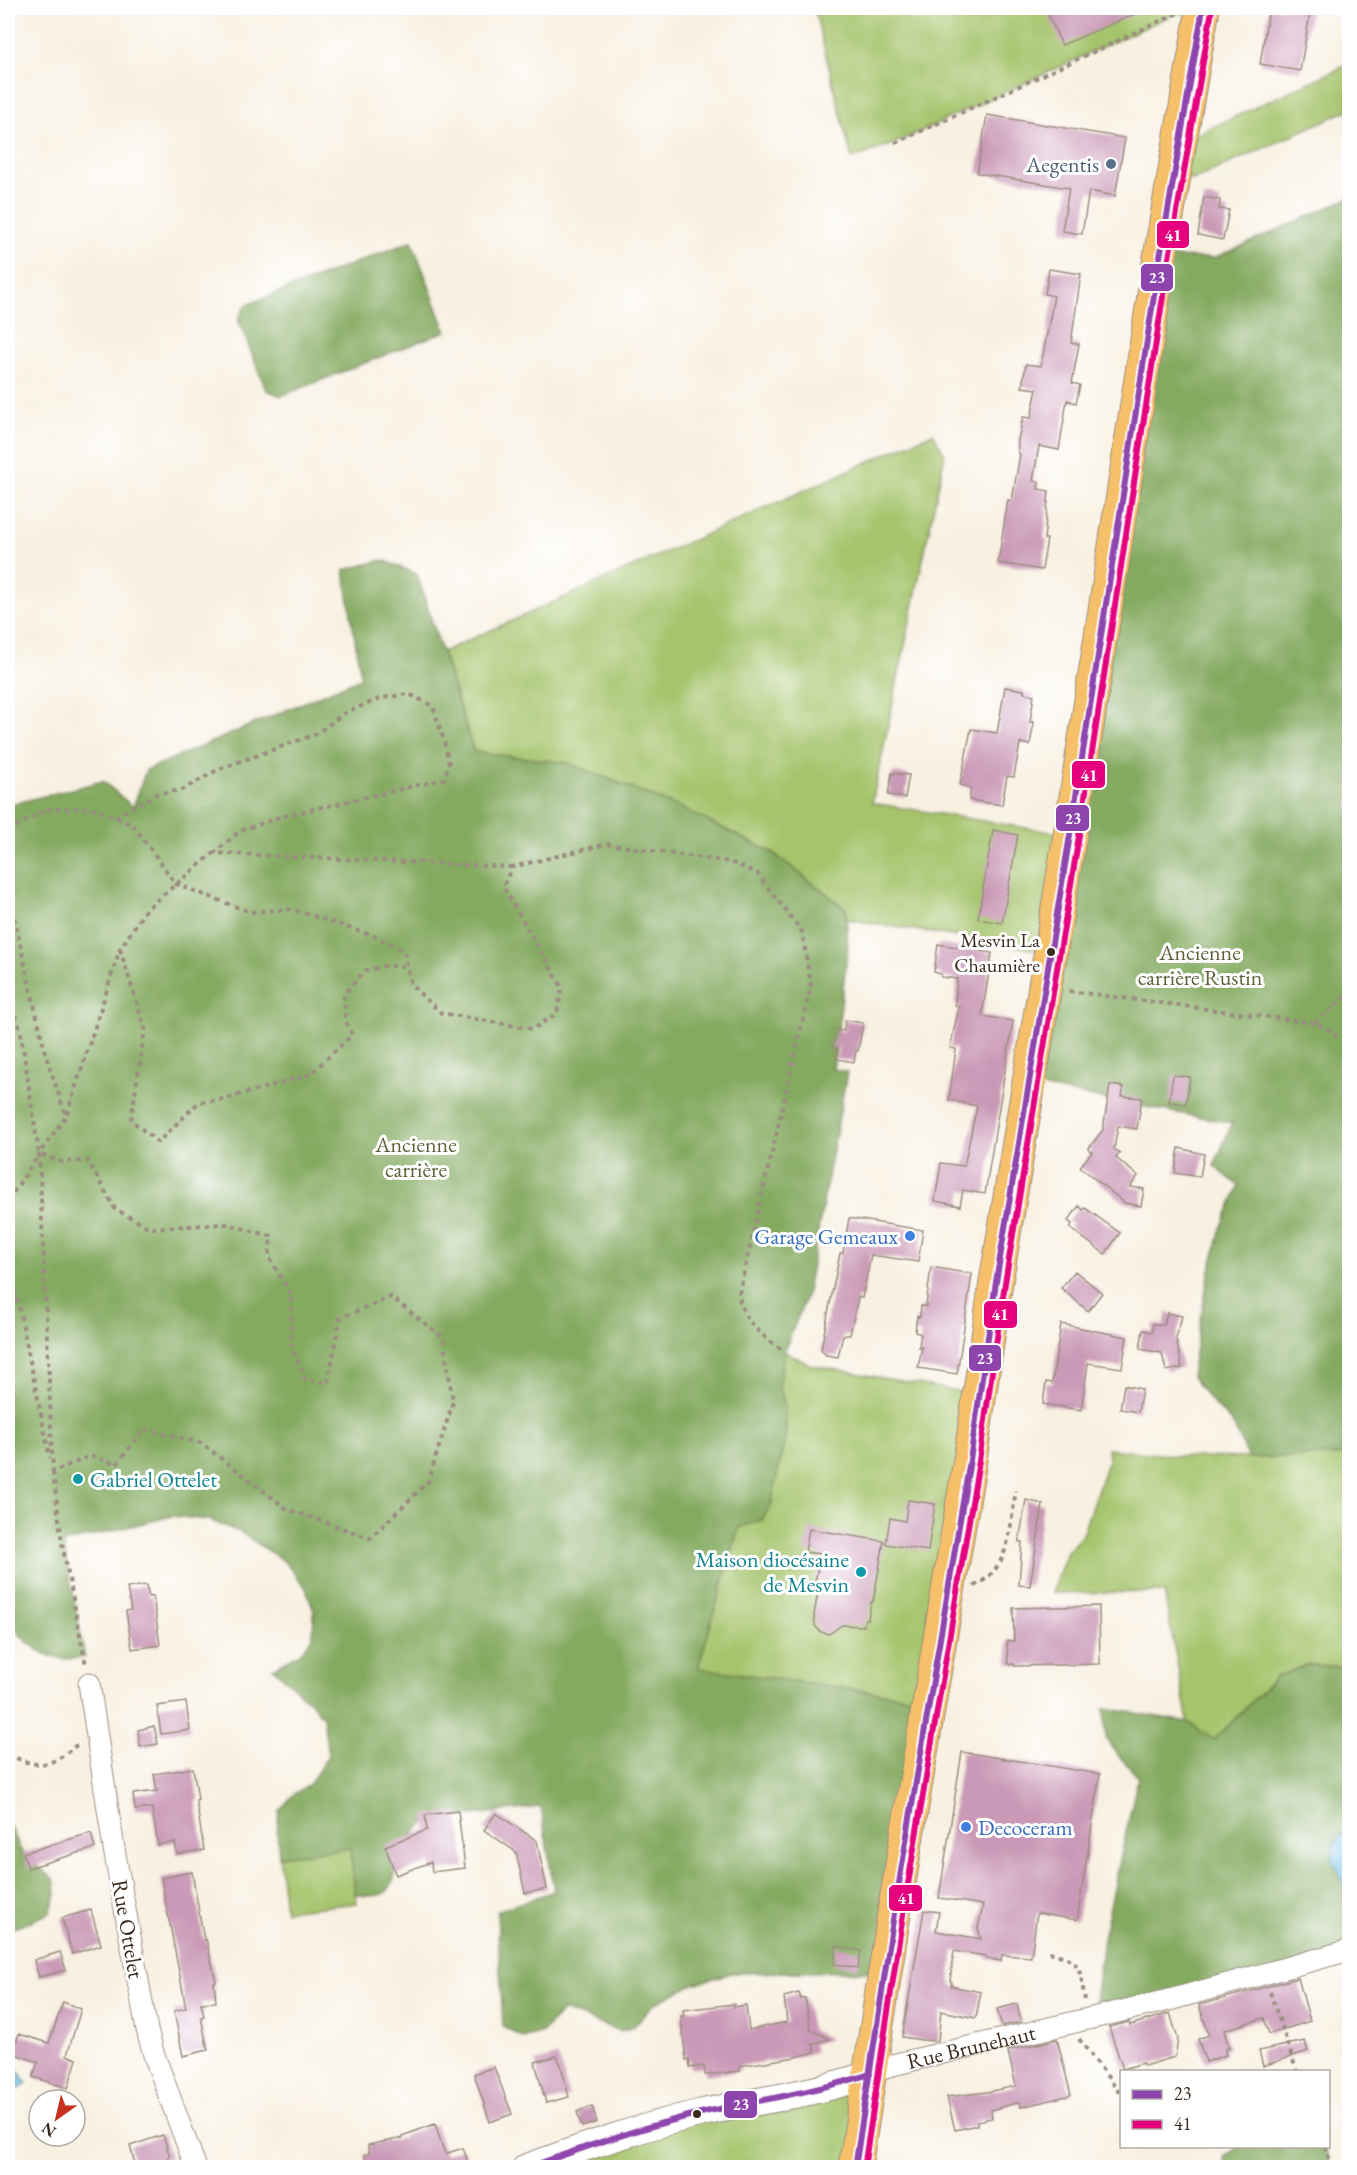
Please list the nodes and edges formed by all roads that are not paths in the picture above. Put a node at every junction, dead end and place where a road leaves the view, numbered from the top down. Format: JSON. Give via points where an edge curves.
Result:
{"nodes":[{"id":1,"x":1203,"y":11,"type":"edge"},
{"id":2,"x":89,"y":1683,"type":"road end"},
{"id":3,"x":1350,"y":1950,"type":"edge"},
{"id":4,"x":870,"y":2074,"type":"junction"},
{"id":5,"x":196,"y":2168,"type":"edge"},
{"id":6,"x":526,"y":2168,"type":"edge"},
{"id":7,"x":855,"y":2168,"type":"edge"}],
"edges":[{"from":1,"to":4,"type":"main road","via":[[1160,257]]},
{"from":2,"to":5,"type":"street","name":"Rue Ottelet","via":[[147,2030]]},
{"from":3,"to":4,"type":"street","name":"Rue Brunehaut","via":[[1265,1975],[892,2065]]},
{"from":4,"to":6,"type":"street","name":"Rue Brunehaut","via":[[837,2086],[650,2126]]},
{"from":4,"to":7,"type":"main road"}]}
